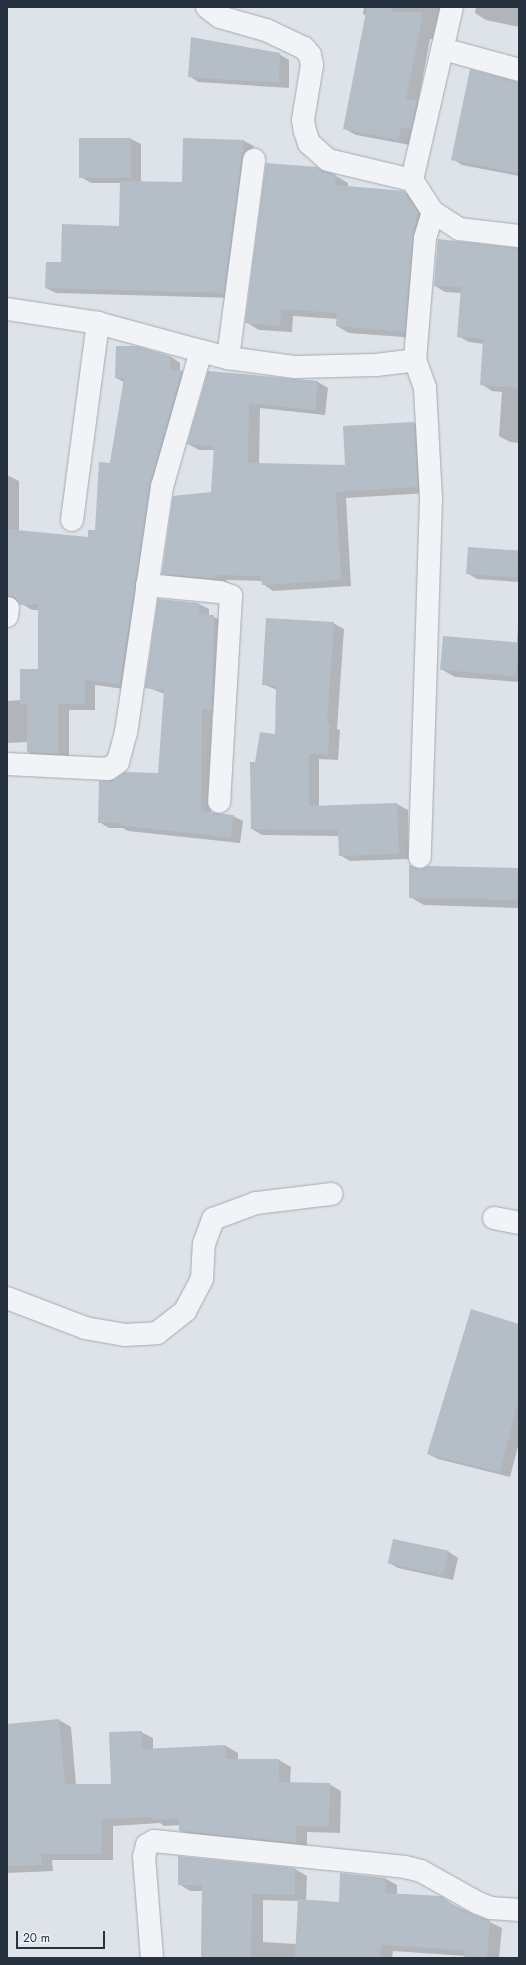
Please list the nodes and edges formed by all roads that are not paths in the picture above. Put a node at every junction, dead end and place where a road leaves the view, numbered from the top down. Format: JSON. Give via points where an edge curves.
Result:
{"nodes":[{"id":1,"x":207,"y":7,"type":"edge"},
{"id":2,"x":452,"y":7,"type":"edge"},
{"id":3,"x":443,"y":49,"type":"junction"},
{"id":4,"x":519,"y":70,"type":"edge"},
{"id":5,"x":254,"y":160,"type":"dead end"},
{"id":6,"x":412,"y":180,"type":"junction"},
{"id":7,"x":433,"y":212,"type":"junction"},
{"id":8,"x":519,"y":236,"type":"edge"},
{"id":9,"x":7,"y":308,"type":"edge"},
{"id":10,"x":98,"y":323,"type":"junction"},
{"id":11,"x":201,"y":351,"type":"junction"},
{"id":12,"x":228,"y":358,"type":"junction"},
{"id":13,"x":415,"y":360,"type":"junction"},
{"id":14,"x":72,"y":520,"type":"dead end"},
{"id":15,"x":147,"y":584,"type":"junction"},
{"id":16,"x":7,"y":764,"type":"edge"},
{"id":17,"x":219,"y":802,"type":"dead end"},
{"id":18,"x":420,"y":857,"type":"dead end"},
{"id":19,"x":331,"y":1194,"type":"dead end"},
{"id":20,"x":494,"y":1218,"type":"dead end"},
{"id":21,"x":519,"y":1223,"type":"edge"},
{"id":22,"x":7,"y":1298,"type":"edge"},
{"id":23,"x":519,"y":1910,"type":"edge"},
{"id":24,"x":152,"y":1958,"type":"edge"}],
"edges":[{"from":1,"to":6,"type":"street","via":[[220,17],[266,30],[304,48],[310,55],[312,65],[303,120],[309,142],[319,153],[328,160],[348,166]]},
{"from":2,"to":3,"type":"street"},
{"from":3,"to":4,"type":"street"},
{"from":3,"to":6,"type":"street"},
{"from":5,"to":12,"type":"street"},
{"from":6,"to":7,"type":"street"},
{"from":7,"to":8,"type":"street","via":[[459,229]]},
{"from":7,"to":13,"type":"street","via":[[425,238]]},
{"from":9,"to":10,"type":"street"},
{"from":10,"to":11,"type":"street"},
{"from":10,"to":14,"type":"street"},
{"from":11,"to":12,"type":"street"},
{"from":11,"to":15,"type":"street","via":[[162,488]]},
{"from":12,"to":13,"type":"street","via":[[295,367],[376,365]]},
{"from":13,"to":18,"type":"street","via":[[425,388],[431,499]]},
{"from":15,"to":16,"type":"street","via":[[126,733],[118,762],[108,769]]},
{"from":15,"to":17,"type":"street","via":[[220,592],[231,596]]},
{"from":19,"to":22,"type":"street","via":[[256,1203],[213,1219],[204,1244],[202,1279],[185,1311],[157,1333],[124,1336],[85,1328]]},
{"from":20,"to":21,"type":"street"},
{"from":23,"to":24,"type":"street","via":[[491,1908],[421,1871],[405,1867],[154,1841],[147,1845],[144,1857]]}]}
